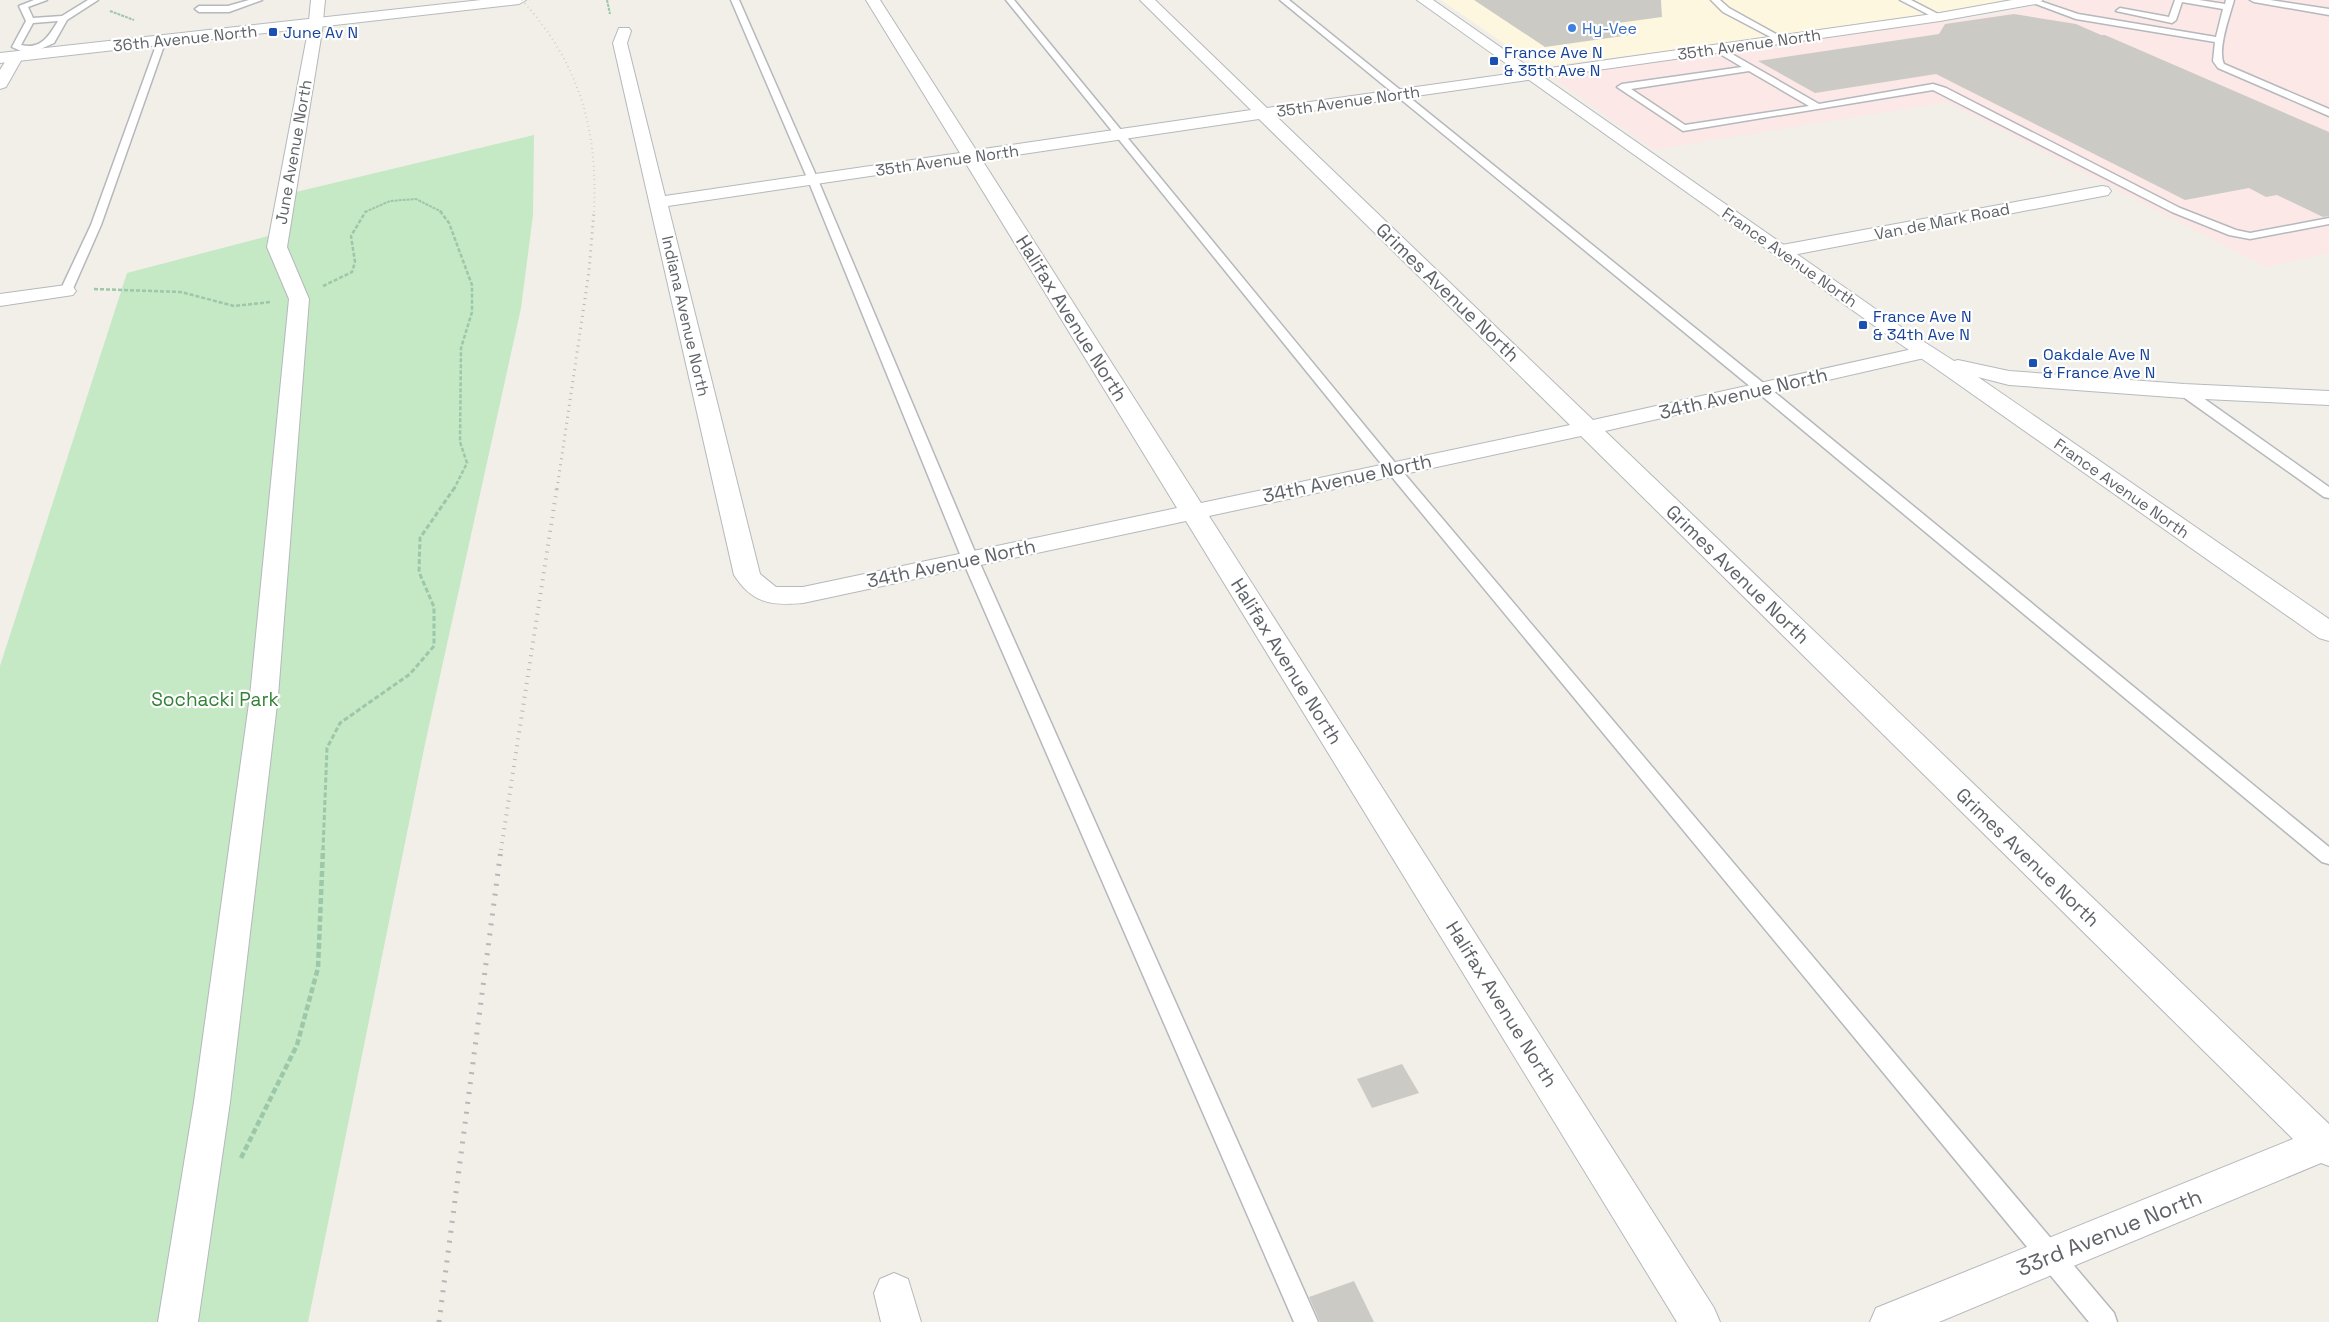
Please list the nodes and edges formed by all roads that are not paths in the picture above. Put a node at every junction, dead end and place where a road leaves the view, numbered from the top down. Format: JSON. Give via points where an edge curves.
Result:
{"nodes":[{"id":1,"x":43,"y":0,"type":"edge"},
{"id":2,"x":94,"y":0,"type":"edge"},
{"id":3,"x":258,"y":0,"type":"edge"},
{"id":4,"x":318,"y":0,"type":"edge"},
{"id":5,"x":519,"y":0,"type":"edge"},
{"id":6,"x":735,"y":0,"type":"edge"},
{"id":7,"x":873,"y":0,"type":"edge"},
{"id":8,"x":1010,"y":0,"type":"edge"},
{"id":9,"x":1147,"y":0,"type":"edge"},
{"id":10,"x":1284,"y":0,"type":"edge"},
{"id":11,"x":1424,"y":0,"type":"edge"},
{"id":12,"x":1715,"y":0,"type":"edge"},
{"id":13,"x":1904,"y":0,"type":"edge"},
{"id":14,"x":2032,"y":0,"type":"edge"},
{"id":15,"x":2124,"y":0,"type":"edge"},
{"id":16,"x":2179,"y":0,"type":"edge"},
{"id":17,"x":2183,"y":0,"type":"edge"},
{"id":18,"x":2254,"y":0,"type":"edge"},
{"id":19,"x":2230,"y":4,"type":"edge"},
{"id":20,"x":199,"y":9,"type":"dead end"},
{"id":21,"x":2120,"y":11,"type":"junction"},
{"id":22,"x":2329,"y":12,"type":"edge"},
{"id":23,"x":1940,"y":17,"type":"junction"},
{"id":24,"x":64,"y":18,"type":"junction"},
{"id":25,"x":30,"y":21,"type":"junction"},
{"id":26,"x":2116,"y":22,"type":"junction"},
{"id":27,"x":316,"y":23,"type":"junction"},
{"id":28,"x":624,"y":31,"type":"dead end"},
{"id":29,"x":162,"y":40,"type":"junction"},
{"id":30,"x":1783,"y":40,"type":"junction"},
{"id":31,"x":2219,"y":40,"type":"junction"},
{"id":32,"x":1718,"y":49,"type":"junction"},
{"id":33,"x":30,"y":50,"type":"junction"},
{"id":34,"x":8,"y":58,"type":"edge"},
{"id":35,"x":1750,"y":68,"type":"junction"},
{"id":36,"x":1531,"y":74,"type":"junction"},
{"id":37,"x":0,"y":84,"type":"edge"},
{"id":38,"x":1398,"y":93,"type":"junction"},
{"id":39,"x":1818,"y":107,"type":"junction"},
{"id":40,"x":1264,"y":113,"type":"junction"},
{"id":41,"x":2329,"y":113,"type":"edge"},
{"id":42,"x":1119,"y":134,"type":"junction"},
{"id":43,"x":970,"y":156,"type":"junction"},
{"id":44,"x":813,"y":180,"type":"junction"},
{"id":45,"x":2102,"y":191,"type":"dead end"},
{"id":46,"x":659,"y":202,"type":"junction"},
{"id":47,"x":2329,"y":221,"type":"edge"},
{"id":48,"x":1782,"y":251,"type":"junction"},
{"id":49,"x":66,"y":291,"type":"joint"},
{"id":50,"x":0,"y":300,"type":"edge"},
{"id":51,"x":1932,"y":356,"type":"junction"},
{"id":52,"x":1762,"y":389,"type":"junction"},
{"id":53,"x":2184,"y":392,"type":"junction"},
{"id":54,"x":2329,"y":398,"type":"edge"},
{"id":55,"x":1587,"y":428,"type":"junction"},
{"id":56,"x":1392,"y":468,"type":"junction"},
{"id":57,"x":2329,"y":494,"type":"edge"},
{"id":58,"x":1193,"y":511,"type":"junction"},
{"id":59,"x":970,"y":559,"type":"junction"},
{"id":60,"x":767,"y":594,"type":"joint"},
{"id":61,"x":2329,"y":632,"type":"edge"},
{"id":62,"x":2329,"y":857,"type":"edge"},
{"id":63,"x":2328,"y":1145,"type":"edge"},
{"id":64,"x":2050,"y":1256,"type":"junction"},
{"id":65,"x":178,"y":1322,"type":"edge"},
{"id":66,"x":1306,"y":1322,"type":"edge"},
{"id":67,"x":1700,"y":1322,"type":"edge"},
{"id":68,"x":1890,"y":1322,"type":"edge"},
{"id":69,"x":2105,"y":1322,"type":"edge"}],
"edges":[{"from":1,"to":25,"type":"lane","via":[[23,6]]},
{"from":2,"to":24,"type":"lane"},
{"from":3,"to":20,"type":"lane","via":[[229,10]]},
{"from":4,"to":27,"type":"street","name":"June Avenue North"},
{"from":5,"to":27,"type":"street","name":"36th Avenue North"},
{"from":6,"to":44,"type":"lane"},
{"from":7,"to":43,"type":"street","name":"Halifax Avenue North"},
{"from":8,"to":42,"type":"lane"},
{"from":9,"to":40,"type":"street","name":"Grimes Avenue North"},
{"from":10,"to":38,"type":"lane"},
{"from":11,"to":36,"type":"street","name":"France Avenue North"},
{"from":12,"to":30,"type":"lane","via":[[1726,10]]},
{"from":13,"to":23,"type":"lane"},
{"from":14,"to":23,"type":"street","name":"35th Avenue North"},
{"from":14,"to":26,"type":"lane","via":[[2076,16]]},
{"from":15,"to":21,"type":"lane"},
{"from":16,"to":21,"type":"lane","via":[[2172,20]]},
{"from":17,"to":19,"type":"lane"},
{"from":18,"to":22,"type":"lane"},
{"from":19,"to":31,"type":"lane"},
{"from":21,"to":26,"type":"lane"},
{"from":23,"to":30,"type":"street","name":"35th Avenue North"},
{"from":24,"to":25,"type":"lane"},
{"from":24,"to":33,"type":"lane","via":[[51,41]]},
{"from":25,"to":33,"type":"lane","via":[[16,46]]},
{"from":26,"to":31,"type":"lane"},
{"from":27,"to":29,"type":"street","name":"36th Avenue North"},
{"from":27,"to":65,"type":"street","name":"June Avenue North","via":[[277,247],[299,299],[264,696],[212,1102]]},
{"from":28,"to":46,"type":"street","name":"Indiana Avenue North","via":[[620,43]]},
{"from":29,"to":34,"type":"street","name":"36th Avenue North"},
{"from":29,"to":49,"type":"lane","via":[[96,225]]},
{"from":30,"to":32,"type":"street","name":"35th Avenue North"},
{"from":31,"to":41,"type":"lane","via":[[2218,61],[2221,66]]},
{"from":32,"to":35,"type":"lane"},
{"from":32,"to":36,"type":"street","name":"35th Avenue North"},
{"from":33,"to":34,"type":"lane"},
{"from":34,"to":37,"type":"street"},
{"from":35,"to":39,"type":"lane"},
{"from":35,"to":39,"type":"lane","via":[[1622,87],[1683,128]]},
{"from":36,"to":38,"type":"street","name":"35th Avenue North"},
{"from":36,"to":48,"type":"street","name":"France Avenue North"},
{"from":38,"to":40,"type":"street","name":"35th Avenue North"},
{"from":38,"to":52,"type":"lane"},
{"from":39,"to":47,"type":"lane","via":[[1933,87],[2176,210],[2233,233],[2250,236]]},
{"from":40,"to":42,"type":"street","name":"35th Avenue North"},
{"from":40,"to":55,"type":"street","name":"Grimes Avenue North"},
{"from":42,"to":43,"type":"street","name":"35th Avenue North"},
{"from":42,"to":56,"type":"lane"},
{"from":43,"to":44,"type":"street","name":"35th Avenue North"},
{"from":43,"to":58,"type":"street","name":"Halifax Avenue North"},
{"from":44,"to":46,"type":"street","name":"35th Avenue North"},
{"from":44,"to":59,"type":"lane"},
{"from":45,"to":48,"type":"street","name":"Van de Mark Road"},
{"from":46,"to":60,"type":"street","name":"Indiana Avenue North","via":[[747,575],[754,586]]},
{"from":48,"to":51,"type":"street","name":"France Avenue North"},
{"from":49,"to":50,"type":"street"},
{"from":51,"to":52,"type":"street","name":"34th Avenue North"},
{"from":51,"to":53,"type":"street","via":[[1962,368],[2009,378]]},
{"from":51,"to":61,"type":"street","name":"France Avenue North"},
{"from":52,"to":55,"type":"street","name":"34th Avenue North"},
{"from":52,"to":62,"type":"lane"},
{"from":53,"to":54,"type":"street"},
{"from":53,"to":57,"type":"lane"},
{"from":55,"to":56,"type":"street","name":"34th Avenue North"},
{"from":55,"to":63,"type":"street","name":"Grimes Avenue North"},
{"from":56,"to":58,"type":"street","name":"34th Avenue North"},
{"from":56,"to":64,"type":"lane"},
{"from":58,"to":59,"type":"street","name":"34th Avenue North"},
{"from":58,"to":67,"type":"street","name":"Halifax Avenue North"},
{"from":59,"to":60,"type":"street","name":"34th Avenue North","via":[[802,594]]},
{"from":59,"to":66,"type":"lane"},
{"from":63,"to":64,"type":"street","name":"33rd Avenue North"},
{"from":64,"to":68,"type":"street","name":"33rd Avenue North"},
{"from":64,"to":69,"type":"lane"}]}
